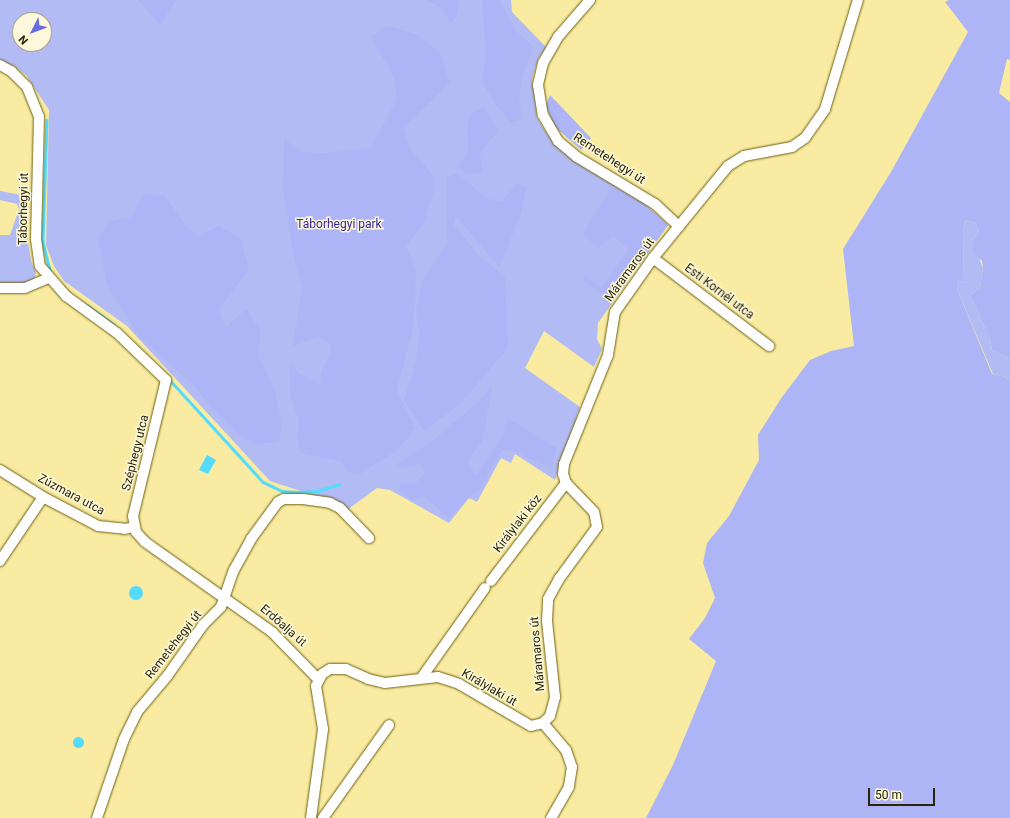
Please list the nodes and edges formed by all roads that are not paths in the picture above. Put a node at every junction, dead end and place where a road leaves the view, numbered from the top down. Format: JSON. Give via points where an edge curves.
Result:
{"nodes":[{"id":1,"x":590,"y":0,"type":"edge"},
{"id":2,"x":858,"y":0,"type":"edge"},
{"id":3,"x":0,"y":65,"type":"edge"},
{"id":4,"x":679,"y":226,"type":"junction"},
{"id":5,"x":653,"y":258,"type":"junction"},
{"id":6,"x":48,"y":278,"type":"junction"},
{"id":7,"x":0,"y":288,"type":"edge"},
{"id":8,"x":769,"y":346,"type":"dead end"},
{"id":9,"x":166,"y":386,"type":"joint"},
{"id":10,"x":0,"y":470,"type":"edge"},
{"id":11,"x":566,"y":484,"type":"junction"},
{"id":12,"x":43,"y":497,"type":"junction"},
{"id":13,"x":134,"y":527,"type":"junction"},
{"id":14,"x":369,"y":538,"type":"dead end"},
{"id":15,"x":0,"y":561,"type":"edge"},
{"id":16,"x":225,"y":597,"type":"junction"},
{"id":17,"x":422,"y":677,"type":"junction"},
{"id":18,"x":318,"y":679,"type":"junction"},
{"id":19,"x":543,"y":723,"type":"junction"},
{"id":20,"x":388,"y":725,"type":"dead end"},
{"id":21,"x":97,"y":818,"type":"edge"},
{"id":22,"x":311,"y":818,"type":"edge"},
{"id":23,"x":323,"y":818,"type":"edge"},
{"id":24,"x":551,"y":818,"type":"edge"}],
"edges":[{"from":1,"to":4,"type":"street","name":"Remetehegyi út","via":[[551,47],[543,63],[538,85],[543,115],[558,141],[577,157],[655,204]]},
{"from":2,"to":4,"type":"street","name":"Máramaros út","via":[[825,110],[805,138],[792,147],[744,156],[728,166]]},
{"from":3,"to":6,"type":"street","name":"Táborhegyi út","via":[[20,78],[37,108],[40,128],[37,251],[40,266]]},
{"from":4,"to":5,"type":"street","name":"Máramaros út"},
{"from":5,"to":8,"type":"street","name":"Esti Kornél utca"},
{"from":5,"to":11,"type":"street","name":"Máramaros út","via":[[615,312],[608,354],[564,464]]},
{"from":6,"to":7,"type":"street","via":[[25,288]]},
{"from":6,"to":9,"type":"street","name":"Táborhegyi út","via":[[66,296],[117,333],[163,376]]},
{"from":9,"to":13,"type":"street","name":"Széphegy utca","via":[[133,516]]},
{"from":10,"to":12,"type":"street","name":"Zúzmara utca"},
{"from":11,"to":17,"type":"street","name":"Királylaki köz","via":[[488,584]]},
{"from":11,"to":19,"type":"street","name":"Máramaros út","via":[[594,512],[597,527],[559,579],[548,599],[547,620],[555,697],[550,716]]},
{"from":12,"to":13,"type":"street","name":"Zúzmara utca","via":[[98,526],[125,529]]},
{"from":12,"to":15,"type":"street"},
{"from":13,"to":16,"type":"street","name":"Erdőalja út","via":[[145,542]]},
{"from":14,"to":16,"type":"street","name":"Remetehegyi út","via":[[340,508],[330,503],[284,499],[278,502],[251,539],[234,570]]},
{"from":16,"to":18,"type":"street","name":"Erdőalja út","via":[[287,644]]},
{"from":16,"to":21,"type":"street","name":"Remetehegyi út","via":[[221,607],[203,625],[168,675],[137,712],[124,739]]},
{"from":17,"to":18,"type":"street","name":"Királylaki út","via":[[385,683],[337,667],[322,674]]},
{"from":17,"to":19,"type":"street","name":"Királylaki út","via":[[448,680],[524,723],[537,726]]},
{"from":18,"to":22,"type":"street","via":[[316,695],[323,729]]},
{"from":19,"to":24,"type":"street","via":[[566,750],[572,767],[568,787]]},
{"from":20,"to":23,"type":"street"}]}
